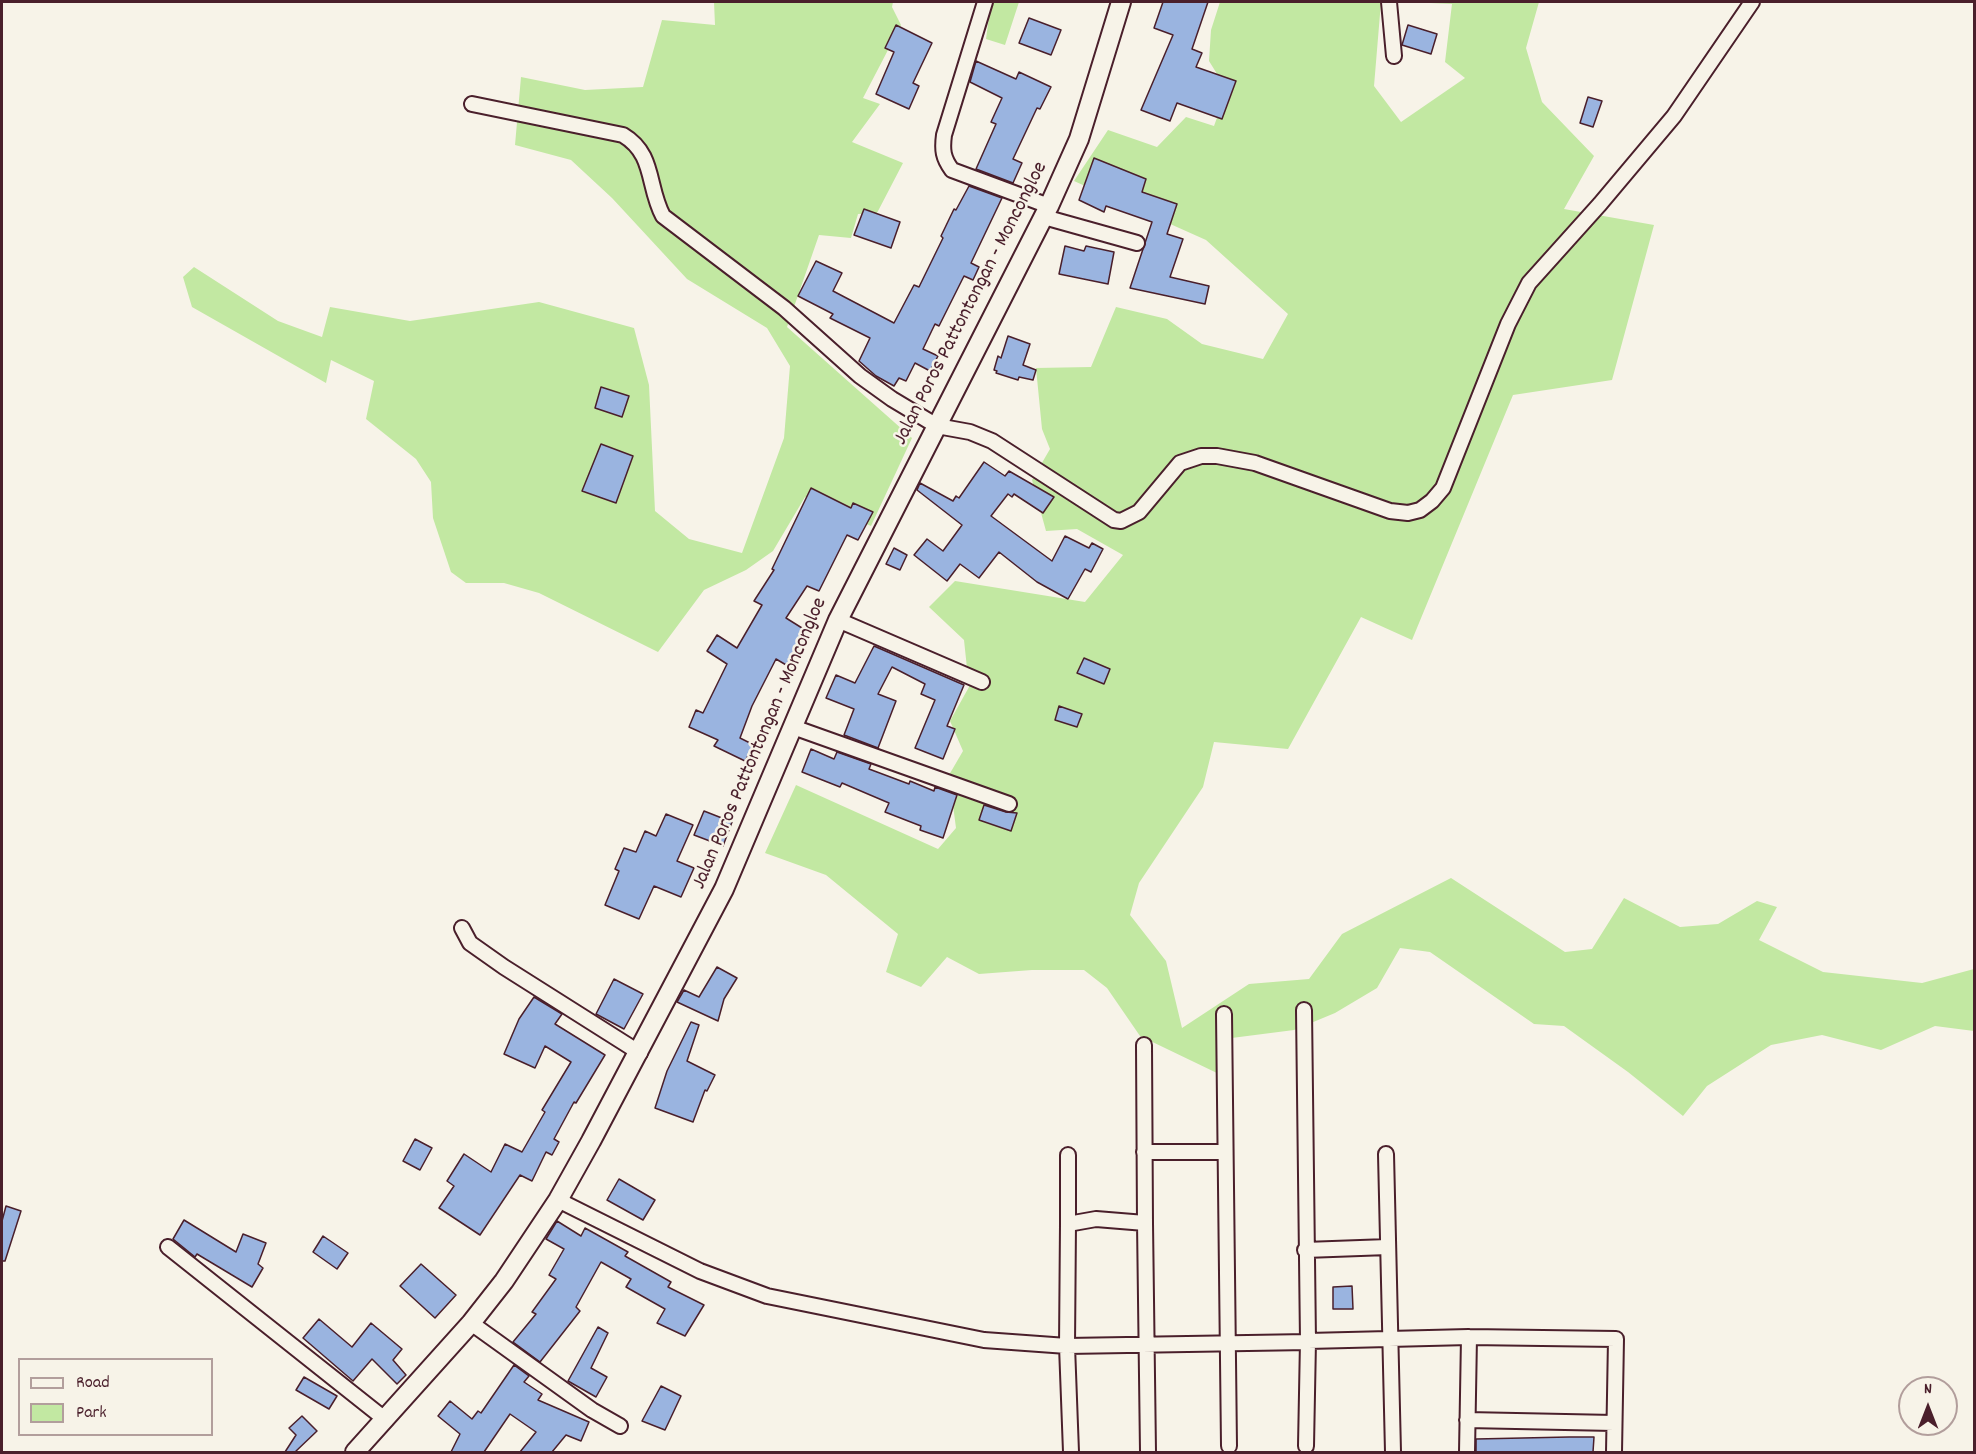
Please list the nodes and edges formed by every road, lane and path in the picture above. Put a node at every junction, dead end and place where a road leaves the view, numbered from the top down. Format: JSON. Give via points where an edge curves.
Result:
{"nodes":[{"id":1,"x":985,"y":2,"type":"edge"},
{"id":2,"x":1121,"y":2,"type":"edge"},
{"id":3,"x":1389,"y":2,"type":"edge"},
{"id":4,"x":1752,"y":2,"type":"edge"},
{"id":5,"x":1395,"y":56,"type":"dead end"},
{"id":6,"x":472,"y":104,"type":"dead end"},
{"id":7,"x":1046,"y":212,"type":"junction"},
{"id":8,"x":1137,"y":243,"type":"dead end"},
{"id":9,"x":937,"y":426,"type":"junction"},
{"id":10,"x":838,"y":620,"type":"junction"},
{"id":11,"x":982,"y":682,"type":"dead end"},
{"id":12,"x":793,"y":727,"type":"junction"},
{"id":13,"x":1009,"y":804,"type":"dead end"},
{"id":14,"x":462,"y":928,"type":"dead end"},
{"id":15,"x":1304,"y":1010,"type":"dead end"},
{"id":16,"x":1224,"y":1014,"type":"dead end"},
{"id":17,"x":1144,"y":1045,"type":"dead end"},
{"id":18,"x":640,"y":1053,"type":"junction"},
{"id":19,"x":1144,"y":1152,"type":"junction"},
{"id":20,"x":1225,"y":1152,"type":"junction"},
{"id":21,"x":1386,"y":1154,"type":"dead end"},
{"id":22,"x":1068,"y":1155,"type":"dead end"},
{"id":23,"x":558,"y":1200,"type":"junction"},
{"id":24,"x":1145,"y":1223,"type":"junction"},
{"id":25,"x":1068,"y":1224,"type":"junction"},
{"id":26,"x":1388,"y":1246,"type":"junction"},
{"id":27,"x":168,"y":1247,"type":"dead end"},
{"id":28,"x":1305,"y":1250,"type":"junction"},
{"id":29,"x":471,"y":1323,"type":"junction"},
{"id":30,"x":1469,"y":1337,"type":"junction"},
{"id":31,"x":1390,"y":1338,"type":"junction"},
{"id":32,"x":1308,"y":1341,"type":"junction"},
{"id":33,"x":1146,"y":1344,"type":"junction"},
{"id":34,"x":1227,"y":1345,"type":"junction"},
{"id":35,"x":1067,"y":1346,"type":"junction"},
{"id":36,"x":386,"y":1420,"type":"junction"},
{"id":37,"x":1467,"y":1420,"type":"junction"},
{"id":38,"x":1614,"y":1423,"type":"junction"},
{"id":39,"x":620,"y":1426,"type":"dead end"},
{"id":40,"x":1229,"y":1446,"type":"dead end"},
{"id":41,"x":1306,"y":1446,"type":"dead end"},
{"id":42,"x":355,"y":1452,"type":"edge"},
{"id":43,"x":1071,"y":1452,"type":"edge"},
{"id":44,"x":1148,"y":1452,"type":"edge"},
{"id":45,"x":1393,"y":1452,"type":"edge"},
{"id":46,"x":1467,"y":1452,"type":"edge"},
{"id":47,"x":1614,"y":1452,"type":"edge"}],
"edges":[{"from":1,"to":7,"type":"street","via":[[944,135],[945,161],[952,170]]},
{"from":2,"to":7,"type":"street","name":"Jalan Poros Pattontongan - Moncongloe","via":[[1078,139]]},
{"from":3,"to":5,"type":"street"},
{"from":4,"to":9,"type":"street","via":[[1674,116],[1529,282],[1508,324],[1443,488],[1420,510],[1390,511],[1255,463],[1201,456],[1180,463],[1139,512],[1121,521],[1114,520],[992,441]]},
{"from":6,"to":9,"type":"street","via":[[623,135],[636,143],[646,158],[654,200],[663,216],[784,308],[860,375]]},
{"from":7,"to":8,"type":"street"},
{"from":7,"to":9,"type":"street","name":"Jalan Poros Pattontongan - Moncongloe"},
{"from":9,"to":10,"type":"street","name":"Jalan Poros Pattontongan - Moncongloe"},
{"from":10,"to":11,"type":"street"},
{"from":10,"to":12,"type":"street","name":"Jalan Poros Pattontongan - Moncongloe"},
{"from":12,"to":13,"type":"street"},
{"from":12,"to":18,"type":"street","name":"Jalan Poros Pattontongan - Moncongloe","via":[[724,889]]},
{"from":14,"to":18,"type":"street","via":[[470,943],[504,967]]},
{"from":15,"to":28,"type":"street"},
{"from":16,"to":20,"type":"street"},
{"from":17,"to":19,"type":"street"},
{"from":18,"to":23,"type":"street","name":"Jalan Poros Pattontongan - Moncongloe"},
{"from":19,"to":20,"type":"street"},
{"from":19,"to":24,"type":"street"},
{"from":20,"to":34,"type":"street"},
{"from":21,"to":26,"type":"street"},
{"from":22,"to":25,"type":"street"},
{"from":23,"to":29,"type":"street","name":"Jalan Poros Pattontongan - Moncongloe"},
{"from":23,"to":35,"type":"street","via":[[700,1271],[767,1296],[984,1340]]},
{"from":24,"to":25,"type":"street","via":[[1096,1219]]},
{"from":24,"to":33,"type":"street"},
{"from":25,"to":35,"type":"street"},
{"from":26,"to":28,"type":"street"},
{"from":26,"to":31,"type":"street"},
{"from":27,"to":36,"type":"street"},
{"from":28,"to":32,"type":"street"},
{"from":29,"to":36,"type":"street","name":"Jalan Poros Pattontongan - Moncongloe"},
{"from":29,"to":39,"type":"street"},
{"from":30,"to":31,"type":"street"},
{"from":30,"to":37,"type":"street"},
{"from":30,"to":38,"type":"street","via":[[1616,1339]]},
{"from":31,"to":32,"type":"street"},
{"from":31,"to":45,"type":"street"},
{"from":32,"to":34,"type":"street"},
{"from":32,"to":41,"type":"street"},
{"from":33,"to":34,"type":"street"},
{"from":33,"to":35,"type":"street"},
{"from":33,"to":44,"type":"street"},
{"from":34,"to":40,"type":"street"},
{"from":35,"to":43,"type":"street"},
{"from":36,"to":42,"type":"street","name":"Jalan Poros Pattontongan - Moncongloe"},
{"from":37,"to":38,"type":"street"},
{"from":37,"to":46,"type":"street"},
{"from":38,"to":47,"type":"street"}]}
